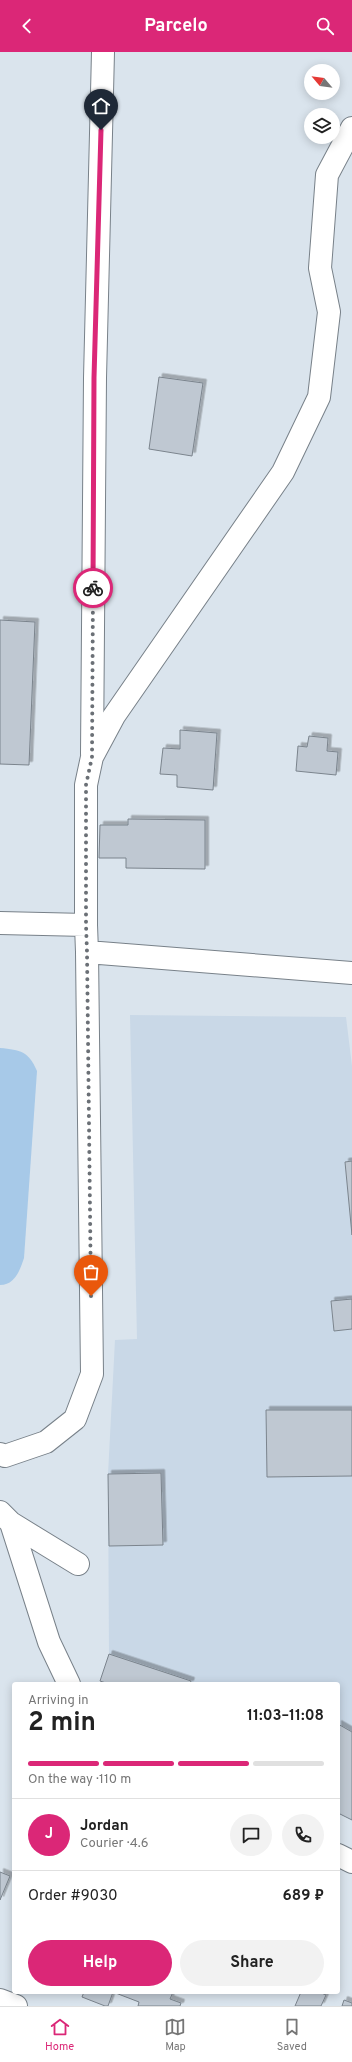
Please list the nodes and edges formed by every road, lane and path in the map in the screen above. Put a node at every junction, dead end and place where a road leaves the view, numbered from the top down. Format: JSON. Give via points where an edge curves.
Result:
{"nodes":[{"id":1,"x":102,"y":52,"type":"edge"},
{"id":2,"x":352,"y":128,"type":"edge"},
{"id":3,"x":92,"y":757,"type":"junction"},
{"id":4,"x":0,"y":923,"type":"edge"},
{"id":5,"x":86,"y":925,"type":"junction"},
{"id":6,"x":87,"y":952,"type":"junction"},
{"id":7,"x":352,"y":973,"type":"edge"},
{"id":8,"x":0,"y":1454,"type":"edge"},
{"id":9,"x":6,"y":1517,"type":"edge"},
{"id":10,"x":78,"y":1564,"type":"dead end"},
{"id":11,"x":68,"y":1682,"type":"edge"},
{"id":12,"x":340,"y":1856,"type":"edge"},
{"id":13,"x":352,"y":1862,"type":"edge"},
{"id":14,"x":0,"y":2000,"type":"edge"},
{"id":15,"x":16,"y":2006,"type":"edge"}],
"edges":[{"from":1,"to":3,"type":"street","via":[[94,378]]},
{"from":2,"to":3,"type":"street","via":[[327,175],[320,268],[329,312],[319,397],[283,472],[114,716]]},
{"from":3,"to":5,"type":"street","via":[[86,785]]},
{"from":4,"to":5,"type":"street"},
{"from":5,"to":6,"type":"street"},
{"from":6,"to":7,"type":"street"},
{"from":6,"to":8,"type":"street","via":[[92,1374],[75,1419],[46,1442],[5,1456]]},
{"from":9,"to":10,"type":"street"},
{"from":9,"to":11,"type":"street","via":[[48,1642]]},
{"from":12,"to":13,"type":"street"},
{"from":14,"to":15,"type":"street"}]}
